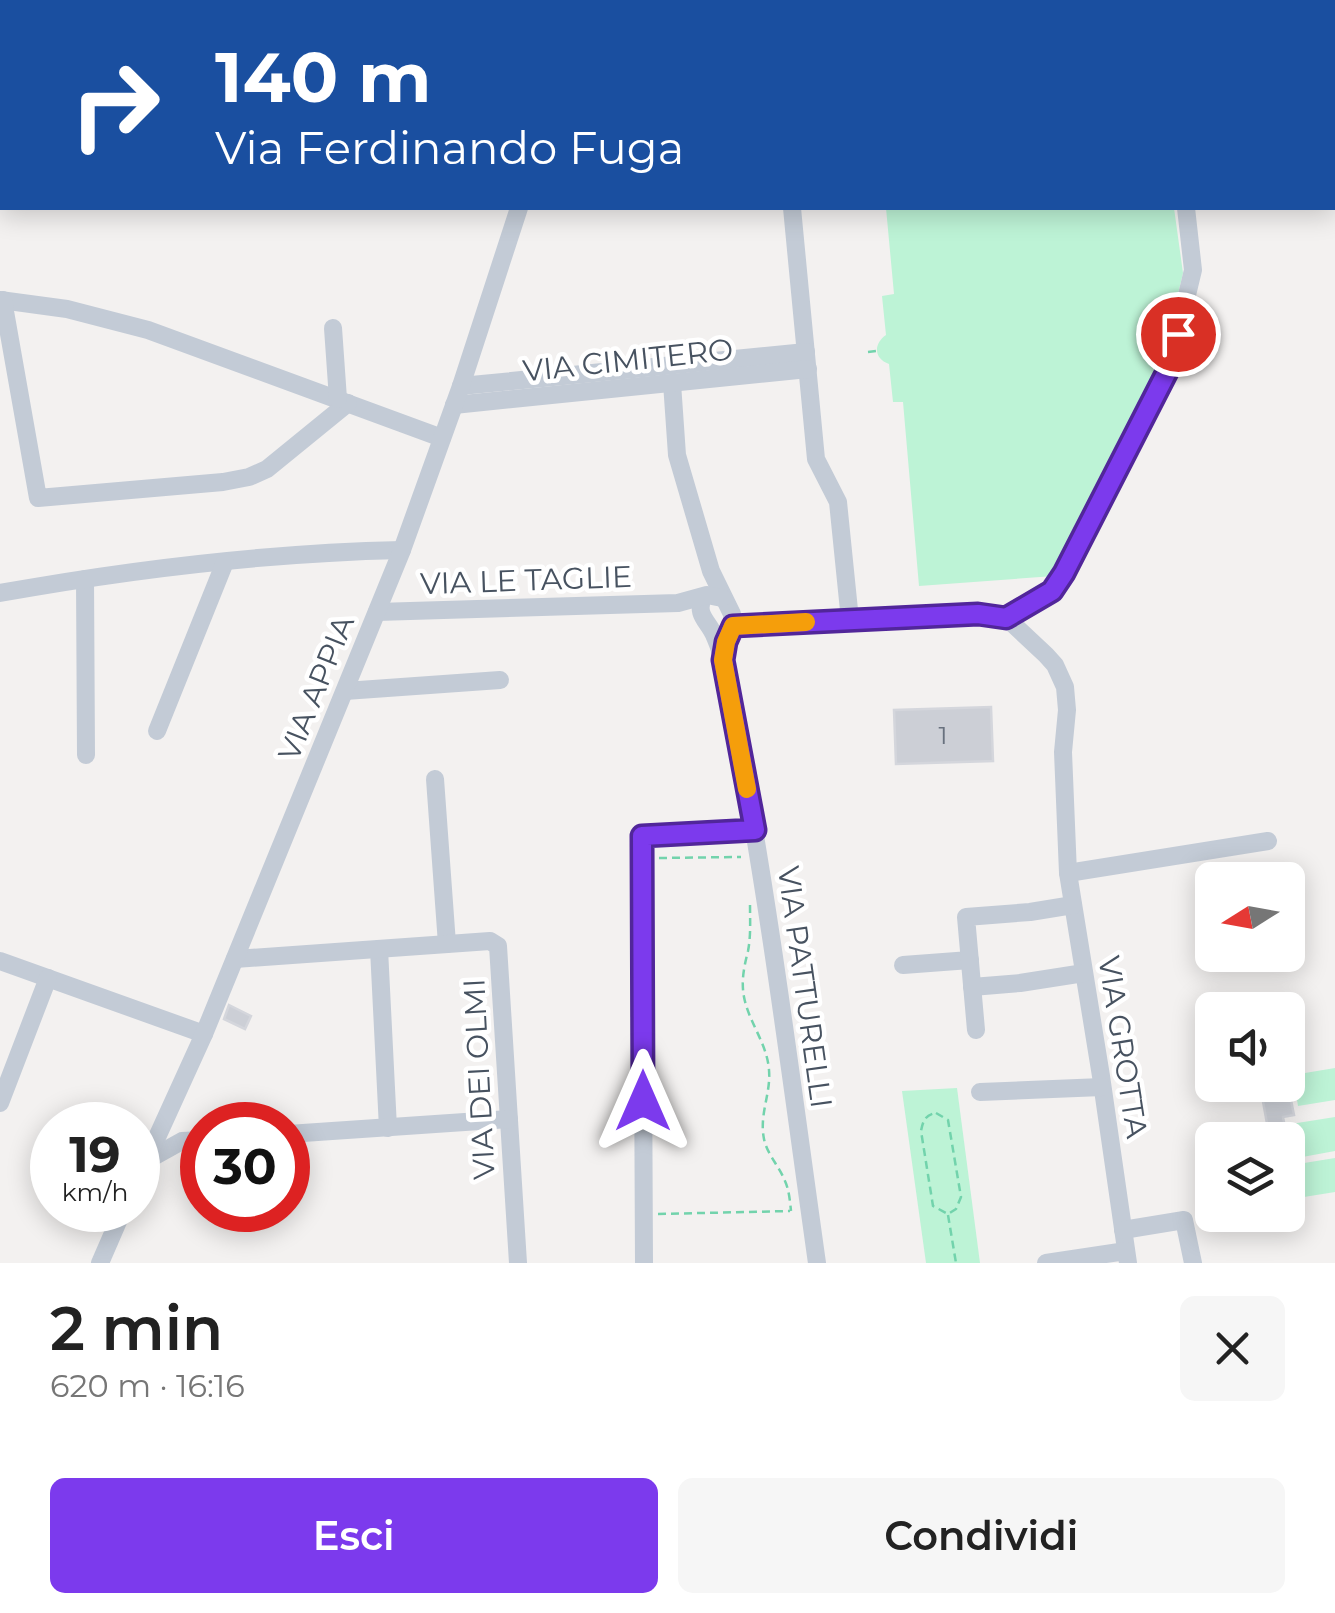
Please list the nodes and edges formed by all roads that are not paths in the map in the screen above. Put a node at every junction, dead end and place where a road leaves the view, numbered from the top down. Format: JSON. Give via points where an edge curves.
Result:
{"nodes":[{"id":1,"x":514,"y":210,"type":"edge"},
{"id":2,"x":792,"y":210,"type":"edge"},
{"id":3,"x":1186,"y":210,"type":"edge"},
{"id":4,"x":1,"y":300,"type":"edge"},
{"id":5,"x":333,"y":328,"type":"dead end"},
{"id":6,"x":807,"y":360,"type":"junction"},
{"id":7,"x":672,"y":383,"type":"junction"},
{"id":8,"x":461,"y":386,"type":"junction"},
{"id":9,"x":343,"y":401,"type":"junction"},
{"id":10,"x":454,"y":405,"type":"junction"},
{"id":11,"x":442,"y":438,"type":"junction"},
{"id":12,"x":402,"y":550,"type":"junction"},
{"id":13,"x":226,"y":562,"type":"junction"},
{"id":14,"x":84,"y":578,"type":"junction"},
{"id":15,"x":0,"y":592,"type":"edge"},
{"id":16,"x":377,"y":612,"type":"junction"},
{"id":17,"x":717,"y":613,"type":"junction"},
{"id":18,"x":1006,"y":618,"type":"junction"},
{"id":19,"x":850,"y":620,"type":"junction"},
{"id":20,"x":500,"y":680,"type":"dead end"},
{"id":21,"x":345,"y":691,"type":"junction"},
{"id":22,"x":156,"y":732,"type":"dead end"},
{"id":23,"x":86,"y":755,"type":"dead end"},
{"id":24,"x":435,"y":779,"type":"dead end"},
{"id":25,"x":755,"y":830,"type":"junction"},
{"id":26,"x":1268,"y":841,"type":"dead end"},
{"id":27,"x":1068,"y":873,"type":"junction"},
{"id":28,"x":1073,"y":905,"type":"junction"},
{"id":29,"x":446,"y":944,"type":"junction"},
{"id":30,"x":379,"y":948,"type":"junction"},
{"id":31,"x":235,"y":959,"type":"junction"},
{"id":32,"x":970,"y":960,"type":"junction"},
{"id":33,"x":0,"y":961,"type":"edge"},
{"id":34,"x":903,"y":965,"type":"dead end"},
{"id":35,"x":1084,"y":974,"type":"junction"},
{"id":36,"x":48,"y":978,"type":"junction"},
{"id":37,"x":972,"y":987,"type":"junction"},
{"id":38,"x":976,"y":1030,"type":"dead end"},
{"id":39,"x":204,"y":1034,"type":"junction"},
{"id":40,"x":5,"y":1076,"type":"edge"},
{"id":41,"x":1102,"y":1087,"type":"junction"},
{"id":42,"x":980,"y":1092,"type":"dead end"},
{"id":43,"x":0,"y":1103,"type":"edge"},
{"id":44,"x":172,"y":1105,"type":"junction"},
{"id":45,"x":509,"y":1120,"type":"junction"},
{"id":46,"x":388,"y":1128,"type":"junction"},
{"id":47,"x":160,"y":1130,"type":"edge"},
{"id":48,"x":310,"y":1133,"type":"edge"},
{"id":49,"x":180,"y":1139,"type":"edge"},
{"id":50,"x":1123,"y":1230,"type":"junction"},
{"id":51,"x":114,"y":1232,"type":"edge"},
{"id":52,"x":1127,"y":1257,"type":"edge"},
{"id":53,"x":100,"y":1263,"type":"edge"},
{"id":54,"x":518,"y":1263,"type":"edge"},
{"id":55,"x":644,"y":1263,"type":"edge"},
{"id":56,"x":818,"y":1263,"type":"edge"},
{"id":57,"x":1046,"y":1263,"type":"edge"},
{"id":58,"x":1193,"y":1263,"type":"edge"}],
"edges":[{"from":1,"to":8,"type":"street","name":"VIA APPIA"},
{"from":2,"to":6,"type":"street"},
{"from":3,"to":18,"type":"street","via":[[1193,270],[1170,366],[1064,573],[1052,591]]},
{"from":4,"to":9,"type":"street","via":[[148,330]]},
{"from":4,"to":9,"type":"street","via":[[38,498],[248,476],[267,469]]},
{"from":5,"to":9,"type":"street"},
{"from":6,"to":7,"type":"street","name":"VIA CIMITERO"},
{"from":6,"to":8,"type":"street","name":"VIA CIMITERO"},
{"from":6,"to":19,"type":"street","via":[[816,459],[838,502]]},
{"from":7,"to":10,"type":"street","name":"VIA CIMITERO"},
{"from":7,"to":17,"type":"street","via":[[676,455]]},
{"from":8,"to":10,"type":"street","name":"VIA APPIA"},
{"from":9,"to":11,"type":"street"},
{"from":10,"to":11,"type":"street","name":"VIA APPIA"},
{"from":11,"to":12,"type":"street","name":"VIA APPIA"},
{"from":12,"to":13,"type":"street"},
{"from":12,"to":16,"type":"street","name":"VIA APPIA"},
{"from":13,"to":14,"type":"street"},
{"from":13,"to":22,"type":"street"},
{"from":14,"to":15,"type":"street"},
{"from":14,"to":23,"type":"street"},
{"from":16,"to":17,"type":"street","name":"VIA LE TAGLIE","via":[[678,603]]},
{"from":16,"to":21,"type":"street","name":"VIA APPIA"},
{"from":17,"to":19,"type":"street","via":[[768,624]]},
{"from":17,"to":25,"type":"street","name":"VIA PATTURELLI"},
{"from":18,"to":19,"type":"street"},
{"from":18,"to":27,"type":"street","name":"VIA GROTTA","via":[[1046,655],[1065,687]]},
{"from":20,"to":21,"type":"street"},
{"from":21,"to":31,"type":"street","name":"VIA APPIA"},
{"from":24,"to":29,"type":"street"},
{"from":25,"to":55,"type":"street","via":[[642,836]]},
{"from":25,"to":56,"type":"street","name":"VIA PATTURELLI"},
{"from":26,"to":27,"type":"street"},
{"from":27,"to":28,"type":"street","name":"VIA GROTTA"},
{"from":28,"to":32,"type":"street","via":[[966,918]]},
{"from":28,"to":35,"type":"street","name":"VIA GROTTA"},
{"from":29,"to":30,"type":"street"},
{"from":29,"to":45,"type":"street","name":"VIA DEI OLMI","via":[[490,940],[498,946]]},
{"from":30,"to":31,"type":"street"},
{"from":30,"to":46,"type":"street"},
{"from":31,"to":39,"type":"street","name":"VIA APPIA"},
{"from":32,"to":34,"type":"street"},
{"from":32,"to":37,"type":"street"},
{"from":33,"to":36,"type":"street"},
{"from":35,"to":37,"type":"street"},
{"from":35,"to":41,"type":"street","name":"VIA GROTTA"},
{"from":36,"to":39,"type":"street"},
{"from":36,"to":40,"type":"street"},
{"from":37,"to":38,"type":"street"},
{"from":39,"to":44,"type":"street","name":"VIA APPIA"},
{"from":40,"to":43,"type":"street"},
{"from":41,"to":42,"type":"street"},
{"from":41,"to":50,"type":"street","name":"VIA GROTTA"},
{"from":44,"to":47,"type":"street","name":"VIA APPIA"},
{"from":44,"to":49,"type":"street"},
{"from":45,"to":46,"type":"street"},
{"from":45,"to":54,"type":"street","name":"VIA DEI OLMI"},
{"from":46,"to":48,"type":"street"},
{"from":50,"to":52,"type":"street","name":"VIA GROTTA"},
{"from":50,"to":58,"type":"street","via":[[1184,1220]]},
{"from":51,"to":53,"type":"street"},
{"from":52,"to":57,"type":"street"}]}
